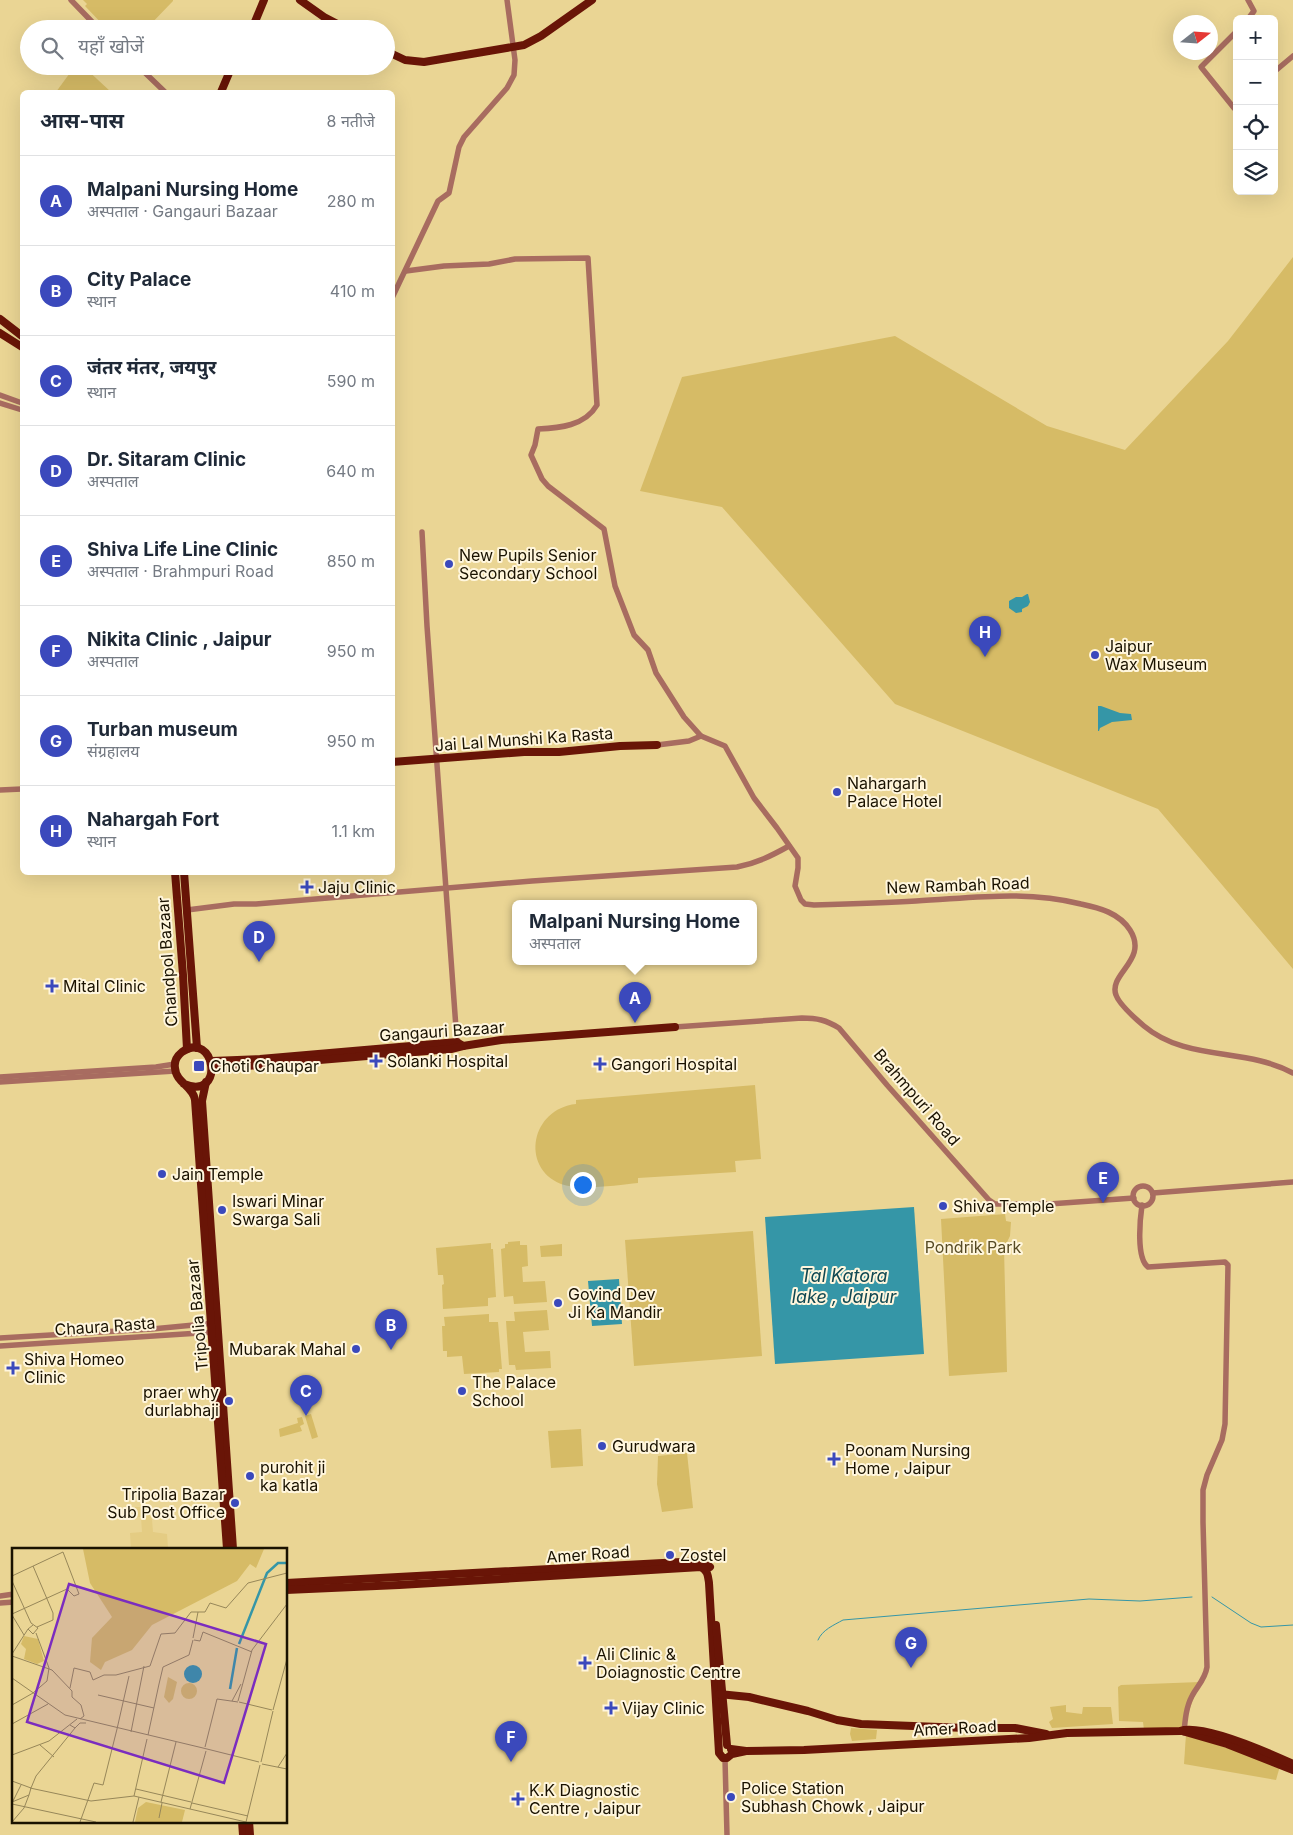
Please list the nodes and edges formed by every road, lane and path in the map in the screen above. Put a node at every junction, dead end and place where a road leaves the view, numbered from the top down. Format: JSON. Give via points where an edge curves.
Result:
{"nodes":[{"id":1,"x":71,"y":0,"type":"edge"},
{"id":2,"x":258,"y":0,"type":"edge"},
{"id":3,"x":264,"y":0,"type":"edge"},
{"id":4,"x":300,"y":0,"type":"edge"},
{"id":5,"x":507,"y":0,"type":"edge"},
{"id":6,"x":592,"y":0,"type":"edge"},
{"id":7,"x":1248,"y":0,"type":"edge"},
{"id":8,"x":1251,"y":15,"type":"edge"},
{"id":9,"x":90,"y":20,"type":"edge"},
{"id":10,"x":250,"y":20,"type":"edge"},
{"id":11,"x":256,"y":20,"type":"edge"},
{"id":12,"x":331,"y":20,"type":"edge"},
{"id":13,"x":1233,"y":35,"type":"edge"},
{"id":14,"x":513,"y":48,"type":"junction"},
{"id":15,"x":395,"y":55,"type":"edge"},
{"id":16,"x":1293,"y":56,"type":"edge"},
{"id":17,"x":1278,"y":69,"type":"edge"},
{"id":18,"x":147,"y":75,"type":"edge"},
{"id":19,"x":228,"y":75,"type":"edge"},
{"id":20,"x":233,"y":75,"type":"edge"},
{"id":21,"x":163,"y":90,"type":"edge"},
{"id":22,"x":222,"y":90,"type":"edge"},
{"id":23,"x":227,"y":90,"type":"edge"},
{"id":24,"x":1233,"y":107,"type":"edge"},
{"id":25,"x":406,"y":271,"type":"junction"},
{"id":26,"x":395,"y":292,"type":"edge"},
{"id":27,"x":0,"y":319,"type":"edge"},
{"id":28,"x":0,"y":333,"type":"edge"},
{"id":29,"x":20,"y":334,"type":"edge"},
{"id":30,"x":20,"y":346,"type":"edge"},
{"id":31,"x":0,"y":395,"type":"edge"},
{"id":32,"x":20,"y":402,"type":"edge"},
{"id":33,"x":0,"y":403,"type":"edge"},
{"id":34,"x":20,"y":409,"type":"edge"},
{"id":35,"x":422,"y":532,"type":"dead end"},
{"id":36,"x":701,"y":736,"type":"junction"},
{"id":37,"x":657,"y":746,"type":"joint"},
{"id":38,"x":437,"y":759,"type":"junction"},
{"id":39,"x":395,"y":762,"type":"edge"},
{"id":40,"x":20,"y":789,"type":"edge"},
{"id":41,"x":0,"y":790,"type":"edge"},
{"id":42,"x":789,"y":846,"type":"junction"},
{"id":43,"x":175,"y":875,"type":"edge"},
{"id":44,"x":184,"y":875,"type":"edge"},
{"id":45,"x":446,"y":889,"type":"junction"},
{"id":46,"x":187,"y":910,"type":"junction"},
{"id":47,"x":675,"y":1027,"type":"joint"},
{"id":48,"x":460,"y":1044,"type":"junction"},
{"id":49,"x":197,"y":1048,"type":"junction"},
{"id":50,"x":187,"y":1049,"type":"junction"},
{"id":51,"x":212,"y":1065,"type":"junction"},
{"id":52,"x":175,"y":1067,"type":"junction"},
{"id":53,"x":1293,"y":1073,"type":"edge"},
{"id":54,"x":0,"y":1077,"type":"edge"},
{"id":55,"x":0,"y":1082,"type":"edge"},
{"id":56,"x":206,"y":1082,"type":"junction"},
{"id":57,"x":184,"y":1084,"type":"junction"},
{"id":58,"x":1293,"y":1182,"type":"edge"},
{"id":59,"x":1153,"y":1192,"type":"junction"},
{"id":60,"x":1134,"y":1198,"type":"junction"},
{"id":61,"x":1142,"y":1205,"type":"junction"},
{"id":62,"x":214,"y":1323,"type":"junction"},
{"id":63,"x":215,"y":1332,"type":"junction"},
{"id":64,"x":0,"y":1338,"type":"edge"},
{"id":65,"x":0,"y":1346,"type":"edge"},
{"id":66,"x":221,"y":1409,"type":"junction"},
{"id":67,"x":227,"y":1548,"type":"edge"},
{"id":68,"x":234,"y":1548,"type":"edge"},
{"id":69,"x":288,"y":1583,"type":"edge"},
{"id":70,"x":288,"y":1590,"type":"edge"},
{"id":71,"x":719,"y":1694,"type":"junction"},
{"id":72,"x":1183,"y":1731,"type":"junction"},
{"id":73,"x":1048,"y":1735,"type":"junction"},
{"id":74,"x":727,"y":1751,"type":"junction"},
{"id":75,"x":1293,"y":1764,"type":"edge"},
{"id":76,"x":1293,"y":1770,"type":"edge"},
{"id":77,"x":242,"y":1822,"type":"edge"},
{"id":78,"x":249,"y":1822,"type":"edge"},
{"id":79,"x":243,"y":1835,"type":"edge"},
{"id":80,"x":250,"y":1835,"type":"edge"},
{"id":81,"x":727,"y":1835,"type":"edge"}],
"edges":[{"from":1,"to":9,"type":"street"},
{"from":2,"to":10,"type":"main road"},
{"from":3,"to":11,"type":"main road"},
{"from":4,"to":12,"type":"main road"},
{"from":5,"to":14,"type":"street"},
{"from":6,"to":14,"type":"main road","via":[[532,42]]},
{"from":7,"to":8,"type":"street","via":[[1254,11]]},
{"from":13,"to":24,"type":"street","via":[[1201,67]]},
{"from":14,"to":15,"type":"main road","via":[[424,62]]},
{"from":14,"to":25,"type":"street","via":[[514,75],[507,88],[464,137],[449,194],[438,202]]},
{"from":16,"to":17,"type":"street"},
{"from":18,"to":21,"type":"street"},
{"from":19,"to":22,"type":"main road"},
{"from":20,"to":23,"type":"main road"},
{"from":25,"to":26,"type":"street"},
{"from":25,"to":36,"type":"street","via":[[515,259],[588,258],[598,399],[594,410],[576,422],[538,429],[530,455],[548,486],[604,528],[615,586],[634,636],[648,650],[656,672],[684,717]]},
{"from":27,"to":29,"type":"main road"},
{"from":28,"to":30,"type":"main road"},
{"from":31,"to":32,"type":"street"},
{"from":33,"to":34,"type":"street"},
{"from":35,"to":38,"type":"street"},
{"from":36,"to":37,"type":"street"},
{"from":36,"to":42,"type":"street","name":"New Rambah Road","via":[[726,746],[754,798]]},
{"from":37,"to":38,"type":"main road","name":"Jai Lal Munshi Ka Rasta"},
{"from":38,"to":39,"type":"main road","name":"Jai Lal Munshi Ka Rasta"},
{"from":38,"to":45,"type":"street"},
{"from":40,"to":41,"type":"street"},
{"from":42,"to":45,"type":"street","via":[[769,858],[737,868]]},
{"from":42,"to":53,"type":"street","name":"New Rambah Road","via":[[798,858],[795,886],[805,904],[1018,895],[1065,899],[1116,915],[1134,940],[1134,956],[1114,990],[1116,997],[1144,1026],[1186,1048],[1247,1057],[1275,1064]]},
{"from":43,"to":50,"type":"main road","name":"Chandpol Bazaar"},
{"from":44,"to":46,"type":"main road","name":"Chandpol Bazaar"},
{"from":45,"to":46,"type":"street"},
{"from":45,"to":48,"type":"street"},
{"from":46,"to":49,"type":"main road","name":"Chandpol Bazaar"},
{"from":47,"to":48,"type":"main road","name":"Gangauri Bazaar"},
{"from":47,"to":60,"type":"street","name":"Brahmpuri Road","via":[[802,1018],[826,1020],[839,1028],[996,1204]]},
{"from":48,"to":51,"type":"main road","name":"Gangauri Bazaar"},
{"from":49,"to":50,"type":"main road"},
{"from":49,"to":51,"type":"main road","via":[[207,1054]]},
{"from":50,"to":52,"type":"main road","via":[[180,1054]]},
{"from":51,"to":56,"type":"main road"},
{"from":52,"to":54,"type":"street"},
{"from":52,"to":55,"type":"street"},
{"from":52,"to":57,"type":"main road","via":[[176,1076]]},
{"from":56,"to":57,"type":"main road","via":[[195,1086]]},
{"from":56,"to":62,"type":"main road","name":"Tripolia Bazaar","via":[[202,1101]]},
{"from":57,"to":62,"type":"main road","name":"Tripolia Bazaar","via":[[195,1100]]},
{"from":58,"to":59,"type":"street","name":"Brahmpuri Road"},
{"from":59,"to":60,"type":"street","name":"Brahmpuri Road","via":[[1141,1186],[1135,1190]]},
{"from":59,"to":61,"type":"street","via":[[1151,1202]]},
{"from":60,"to":61,"type":"street"},
{"from":61,"to":72,"type":"street","via":[[1142,1256],[1148,1267],[1225,1262],[1228,1265],[1225,1424],[1204,1490],[1207,1668],[1189,1702]]},
{"from":62,"to":63,"type":"main road","name":"Tripolia Bazaar"},
{"from":62,"to":64,"type":"street","name":"Chaura Rasta"},
{"from":63,"to":65,"type":"street","name":"Chaura Rasta"},
{"from":63,"to":66,"type":"main road","name":"Tripolia Bazaar"},
{"from":66,"to":67,"type":"main road","name":"Tripolia Bazaar"},
{"from":66,"to":68,"type":"main road","name":"Tripolia Bazaar"},
{"from":69,"to":71,"type":"main road","name":"Amer Road","via":[[700,1561],[712,1572]]},
{"from":70,"to":71,"type":"main road","name":"Amer Road","via":[[701,1567],[708,1574]]},
{"from":71,"to":73,"type":"main road","via":[[749,1697],[861,1724],[1015,1728]]},
{"from":71,"to":74,"type":"main road","name":"Amer Road"},
{"from":72,"to":73,"type":"main road","name":"Amer Road"},
{"from":72,"to":75,"type":"main road","name":"Amer Road","via":[[1200,1730],[1215,1734]]},
{"from":72,"to":76,"type":"main road","name":"Amer Road"},
{"from":73,"to":74,"type":"main road","name":"Amer Road","via":[[804,1750]]},
{"from":74,"to":81,"type":"street"},
{"from":77,"to":79,"type":"main road"},
{"from":78,"to":80,"type":"main road"}]}
